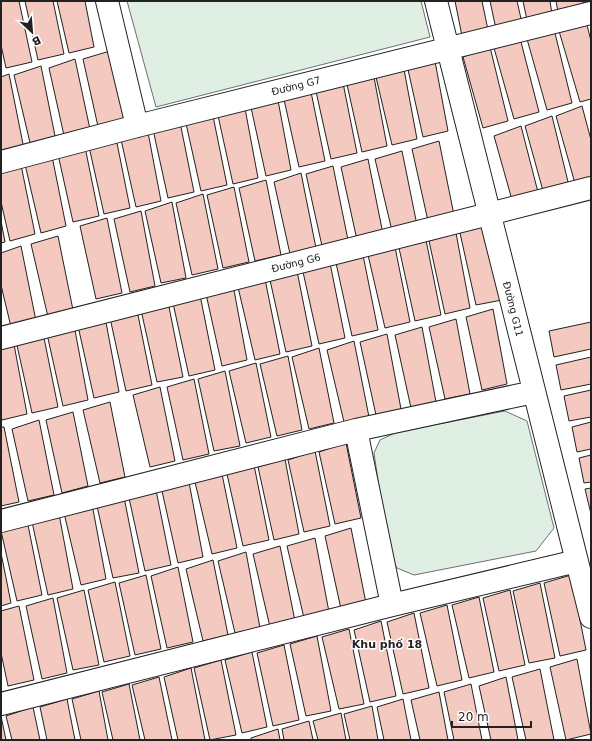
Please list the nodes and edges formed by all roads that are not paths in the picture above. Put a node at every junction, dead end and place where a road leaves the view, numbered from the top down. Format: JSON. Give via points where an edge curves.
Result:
{"nodes":[{"id":1,"x":107,"y":1,"type":"edge"},
{"id":2,"x":436,"y":1,"type":"edge"},
{"id":3,"x":591,"y":13,"type":"edge"},
{"id":4,"x":448,"y":48,"type":"junction"},
{"id":5,"x":137,"y":126,"type":"junction"},
{"id":6,"x":1,"y":162,"type":"edge"},
{"id":7,"x":591,"y":188,"type":"edge"},
{"id":8,"x":489,"y":215,"type":"junction"},
{"id":9,"x":1,"y":338,"type":"edge"},
{"id":10,"x":534,"y":392,"type":"junction"},
{"id":11,"x":356,"y":430,"type":"junction"},
{"id":12,"x":1,"y":521,"type":"edge"},
{"id":13,"x":577,"y":561,"type":"junction"},
{"id":14,"x":392,"y":605,"type":"junction"},
{"id":15,"x":591,"y":617,"type":"edge"},
{"id":16,"x":1,"y":704,"type":"edge"}],
"edges":[{"from":1,"to":5,"type":"street"},
{"from":2,"to":4,"type":"street","name":"Đường G11"},
{"from":3,"to":4,"type":"street","name":"Đường G7"},
{"from":4,"to":5,"type":"street","name":"Đường G7"},
{"from":4,"to":8,"type":"street","name":"Đường G11"},
{"from":5,"to":6,"type":"street","name":"Đường G7"},
{"from":7,"to":8,"type":"street","name":"Đường G6"},
{"from":8,"to":9,"type":"street","name":"Đường G6"},
{"from":8,"to":10,"type":"street","name":"Đường G11"},
{"from":10,"to":11,"type":"street"},
{"from":10,"to":13,"type":"street","name":"Đường G11"},
{"from":11,"to":12,"type":"street"},
{"from":11,"to":14,"type":"street"},
{"from":13,"to":14,"type":"street"},
{"from":13,"to":15,"type":"street","name":"Đường G11"},
{"from":14,"to":16,"type":"street"}]}
